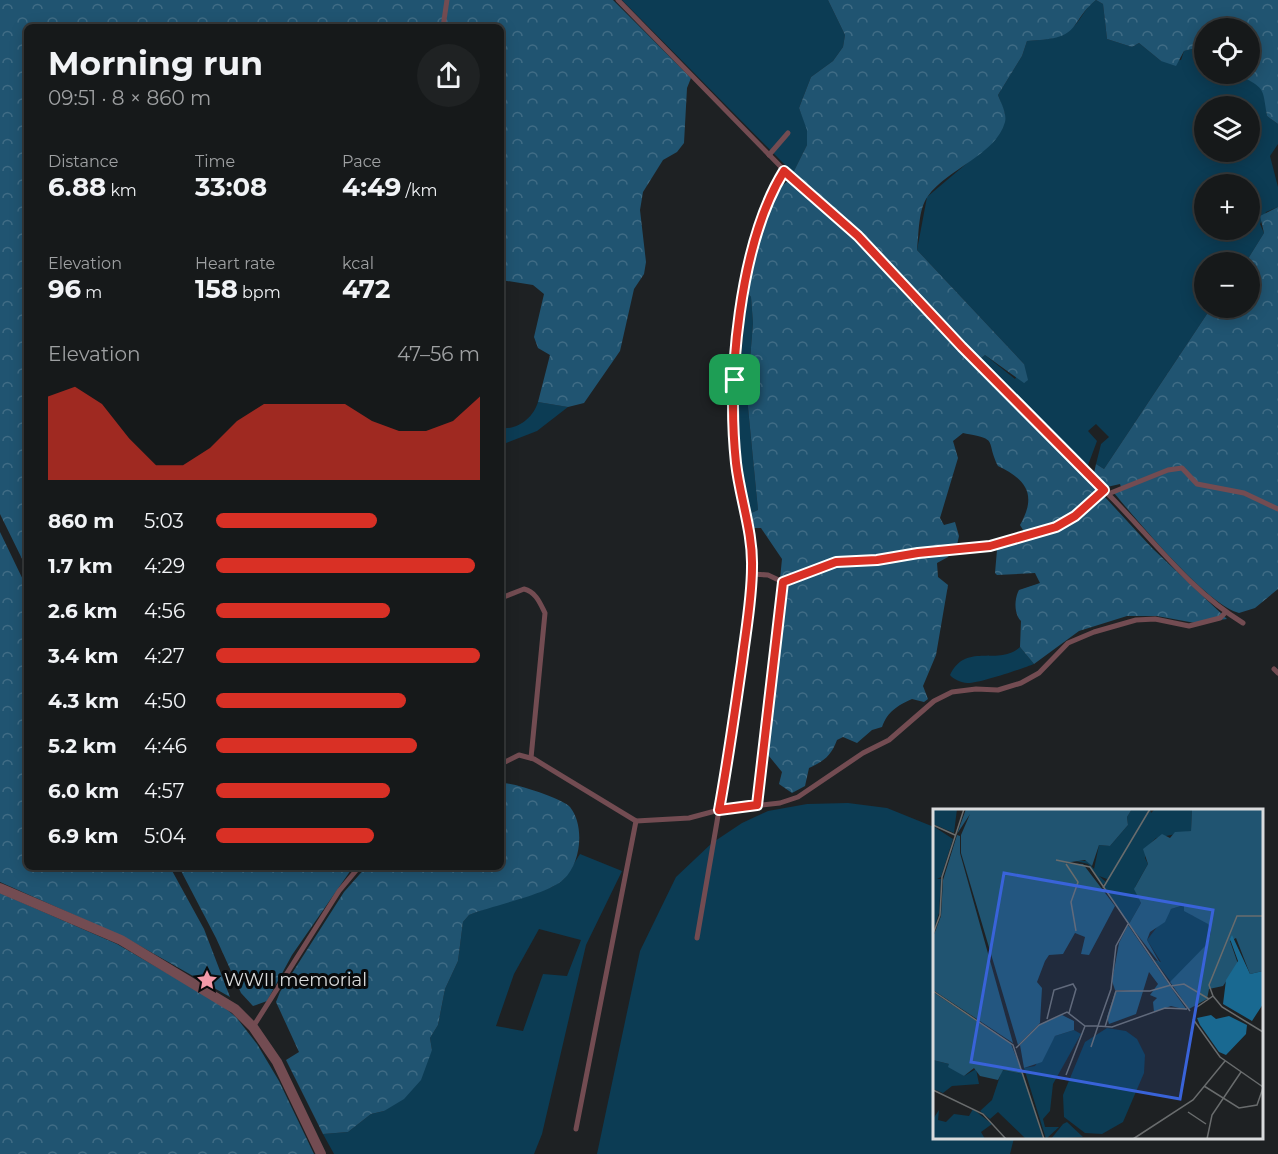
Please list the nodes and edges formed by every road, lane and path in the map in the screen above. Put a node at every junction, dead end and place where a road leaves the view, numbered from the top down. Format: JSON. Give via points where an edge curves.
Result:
{"nodes":[{"id":1,"x":447,"y":0,"type":"edge"},
{"id":2,"x":618,"y":0,"type":"edge"},
{"id":3,"x":443,"y":24,"type":"edge"},
{"id":4,"x":788,"y":133,"type":"dead end"},
{"id":5,"x":769,"y":155,"type":"junction"},
{"id":6,"x":784,"y":171,"type":"junction"},
{"id":7,"x":1106,"y":492,"type":"junction"},
{"id":8,"x":1278,"y":509,"type":"edge"},
{"id":9,"x":752,"y":574,"type":"junction"},
{"id":10,"x":783,"y":582,"type":"junction"},
{"id":11,"x":504,"y":597,"type":"edge"},
{"id":12,"x":1226,"y":612,"type":"junction"},
{"id":13,"x":1243,"y":623,"type":"dead end"},
{"id":14,"x":531,"y":758,"type":"junction"},
{"id":15,"x":504,"y":762,"type":"edge"},
{"id":16,"x":757,"y":805,"type":"junction"},
{"id":17,"x":719,"y":810,"type":"junction"},
{"id":18,"x":636,"y":821,"type":"junction"},
{"id":19,"x":356,"y":870,"type":"edge"},
{"id":20,"x":0,"y":888,"type":"edge"},
{"id":21,"x":698,"y":938,"type":"dead end"},
{"id":22,"x":253,"y":1027,"type":"junction"},
{"id":23,"x":576,"y":1129,"type":"dead end"},
{"id":24,"x":321,"y":1154,"type":"edge"}],
"edges":[{"from":1,"to":3,"type":"lane"},
{"from":2,"to":5,"type":"lane"},
{"from":4,"to":5,"type":"lane"},
{"from":5,"to":6,"type":"lane"},
{"from":6,"to":7,"type":"lane","via":[[858,236]]},
{"from":6,"to":9,"type":"lane","via":[[763,215],[743,291],[739,336],[733,432]]},
{"from":7,"to":8,"type":"lane","via":[[1182,468],[1197,484],[1244,494]]},
{"from":7,"to":10,"type":"lane","via":[[1056,527],[990,546],[836,562]]},
{"from":7,"to":12,"type":"lane","via":[[1152,544]]},
{"from":9,"to":10,"type":"lane","via":[[768,575]]},
{"from":9,"to":17,"type":"lane"},
{"from":10,"to":16,"type":"lane"},
{"from":11,"to":14,"type":"lane","via":[[530,590],[545,613]]},
{"from":12,"to":13,"type":"lane"},
{"from":12,"to":16,"type":"lane","via":[[1220,618],[1189,626],[1155,619],[1136,620],[1094,632],[1068,643],[1039,673],[1021,682],[998,690],[952,692],[934,701],[889,741],[863,753],[798,797]]},
{"from":14,"to":15,"type":"lane","via":[[519,755]]},
{"from":14,"to":18,"type":"lane"},
{"from":16,"to":17,"type":"lane"},
{"from":17,"to":18,"type":"lane","via":[[688,818]]},
{"from":17,"to":21,"type":"lane"},
{"from":18,"to":23,"type":"lane"},
{"from":19,"to":22,"type":"lane","via":[[339,891]]},
{"from":20,"to":22,"type":"street","via":[[121,940],[220,998]]},
{"from":22,"to":24,"type":"street","via":[[277,1062]]}]}
